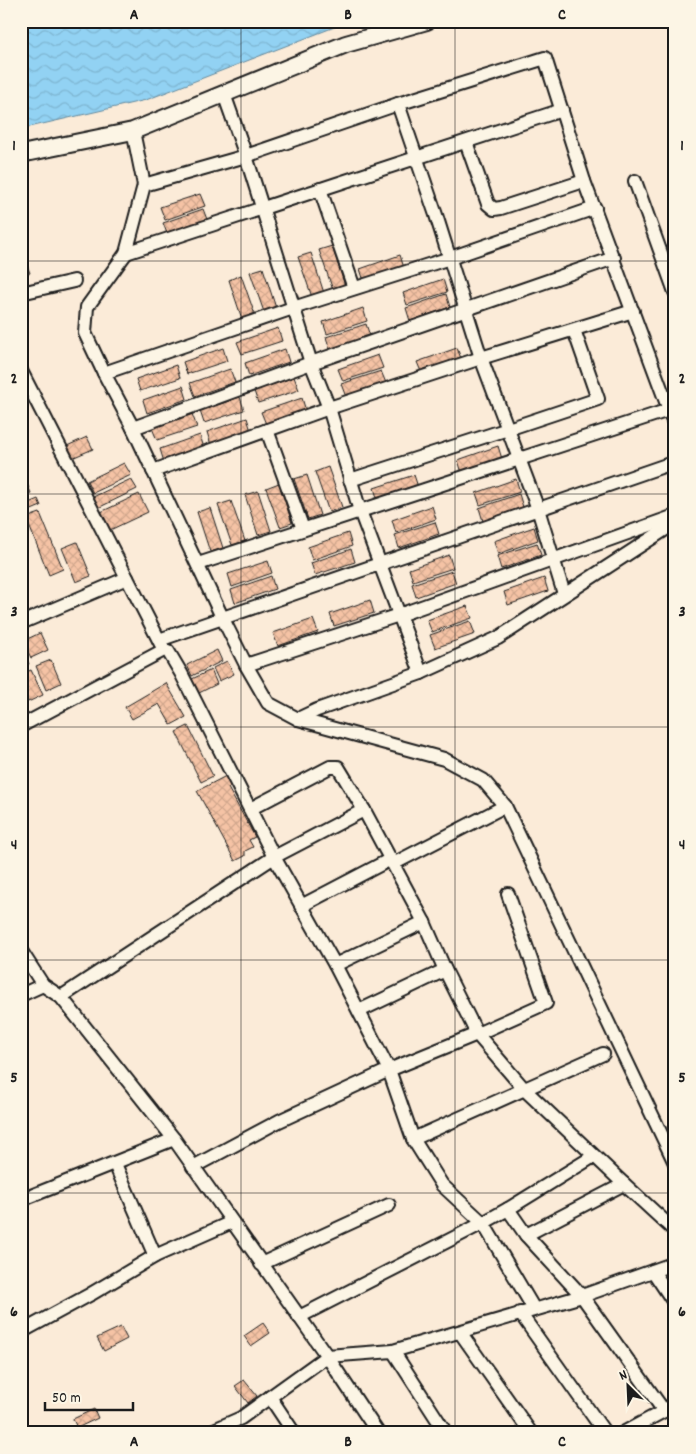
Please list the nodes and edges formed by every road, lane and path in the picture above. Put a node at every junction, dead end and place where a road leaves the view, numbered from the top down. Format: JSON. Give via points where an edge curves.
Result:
{"nodes":[{"id":1,"x":427,"y":21,"type":"edge"},
{"id":2,"x":224,"y":94,"type":"junction"},
{"id":3,"x":398,"y":104,"type":"junction"},
{"id":4,"x":562,"y":110,"type":"junction"},
{"id":5,"x":133,"y":131,"type":"junction"},
{"id":6,"x":466,"y":142,"type":"junction"},
{"id":7,"x":21,"y":154,"type":"edge"},
{"id":8,"x":246,"y":156,"type":"junction"},
{"id":9,"x":416,"y":158,"type":"junction"},
{"id":10,"x":584,"y":181,"type":"junction"},
{"id":11,"x":634,"y":181,"type":"dead end"},
{"id":12,"x":144,"y":184,"type":"junction"},
{"id":13,"x":320,"y":189,"type":"junction"},
{"id":14,"x":262,"y":208,"type":"junction"},
{"id":15,"x":595,"y":208,"type":"junction"},
{"id":16,"x":126,"y":253,"type":"junction"},
{"id":17,"x":450,"y":258,"type":"junction"},
{"id":18,"x":614,"y":258,"type":"junction"},
{"id":19,"x":74,"y":281,"type":"dead end"},
{"id":20,"x":354,"y":288,"type":"junction"},
{"id":21,"x":675,"y":292,"type":"edge"},
{"id":22,"x":21,"y":293,"type":"edge"},
{"id":23,"x":293,"y":308,"type":"junction"},
{"id":24,"x":465,"y":309,"type":"junction"},
{"id":25,"x":633,"y":311,"type":"junction"},
{"id":26,"x":574,"y":330,"type":"junction"},
{"id":27,"x":482,"y":358,"type":"junction"},
{"id":28,"x":311,"y":363,"type":"junction"},
{"id":29,"x":21,"y":371,"type":"edge"},
{"id":30,"x":104,"y":373,"type":"junction"},
{"id":31,"x":329,"y":408,"type":"junction"},
{"id":32,"x":672,"y":409,"type":"edge"},
{"id":33,"x":675,"y":426,"type":"edge"},
{"id":34,"x":133,"y":428,"type":"junction"},
{"id":35,"x":267,"y":430,"type":"junction"},
{"id":36,"x":508,"y":430,"type":"junction"},
{"id":37,"x":520,"y":459,"type":"junction"},
{"id":38,"x":675,"y":462,"type":"edge"},
{"id":39,"x":153,"y":472,"type":"junction"},
{"id":40,"x":350,"y":480,"type":"junction"},
{"id":41,"x":538,"y":509,"type":"junction"},
{"id":42,"x":360,"y":511,"type":"junction"},
{"id":43,"x":675,"y":516,"type":"edge"},
{"id":44,"x":675,"y":523,"type":"edge"},
{"id":45,"x":304,"y":529,"type":"junction"},
{"id":46,"x":553,"y":559,"type":"junction"},
{"id":47,"x":380,"y":563,"type":"junction"},
{"id":48,"x":198,"y":564,"type":"junction"},
{"id":49,"x":127,"y":578,"type":"junction"},
{"id":50,"x":564,"y":594,"type":"junction"},
{"id":51,"x":399,"y":615,"type":"junction"},
{"id":52,"x":222,"y":618,"type":"junction"},
{"id":53,"x":21,"y":623,"type":"edge"},
{"id":54,"x":161,"y":645,"type":"junction"},
{"id":55,"x":246,"y":665,"type":"junction"},
{"id":56,"x":421,"y":673,"type":"junction"},
{"id":57,"x":298,"y":719,"type":"junction"},
{"id":58,"x":21,"y":726,"type":"edge"},
{"id":59,"x":506,"y":806,"type":"junction"},
{"id":60,"x":250,"y":809,"type":"junction"},
{"id":61,"x":364,"y":810,"type":"junction"},
{"id":62,"x":274,"y":857,"type":"junction"},
{"id":63,"x":392,"y":862,"type":"junction"},
{"id":64,"x":508,"y":894,"type":"dead end"},
{"id":65,"x":301,"y":906,"type":"junction"},
{"id":66,"x":424,"y":922,"type":"junction"},
{"id":67,"x":21,"y":951,"type":"edge"},
{"id":68,"x":335,"y":965,"type":"junction"},
{"id":69,"x":445,"y":970,"type":"junction"},
{"id":70,"x":43,"y":985,"type":"junction"},
{"id":71,"x":21,"y":995,"type":"edge"},
{"id":72,"x":61,"y":997,"type":"junction"},
{"id":73,"x":360,"y":1011,"type":"junction"},
{"id":74,"x":477,"y":1034,"type":"junction"},
{"id":75,"x":603,"y":1054,"type":"dead end"},
{"id":76,"x":389,"y":1070,"type":"junction"},
{"id":77,"x":524,"y":1089,"type":"junction"},
{"id":78,"x":174,"y":1139,"type":"junction"},
{"id":79,"x":413,"y":1139,"type":"junction"},
{"id":80,"x":594,"y":1156,"type":"junction"},
{"id":81,"x":115,"y":1164,"type":"junction"},
{"id":82,"x":675,"y":1164,"type":"edge"},
{"id":83,"x":194,"y":1167,"type":"junction"},
{"id":84,"x":624,"y":1184,"type":"junction"},
{"id":85,"x":21,"y":1200,"type":"edge"},
{"id":86,"x":389,"y":1205,"type":"dead end"},
{"id":87,"x":508,"y":1209,"type":"junction"},
{"id":88,"x":232,"y":1222,"type":"junction"},
{"id":89,"x":482,"y":1223,"type":"junction"},
{"id":90,"x":675,"y":1231,"type":"edge"},
{"id":91,"x":526,"y":1235,"type":"junction"},
{"id":92,"x":156,"y":1256,"type":"junction"},
{"id":93,"x":675,"y":1263,"type":"edge"},
{"id":94,"x":261,"y":1264,"type":"junction"},
{"id":95,"x":653,"y":1271,"type":"junction"},
{"id":96,"x":582,"y":1296,"type":"junction"},
{"id":97,"x":675,"y":1304,"type":"edge"},
{"id":98,"x":534,"y":1309,"type":"junction"},
{"id":99,"x":520,"y":1313,"type":"junction"},
{"id":100,"x":299,"y":1317,"type":"junction"},
{"id":101,"x":21,"y":1332,"type":"edge"},
{"id":102,"x":460,"y":1332,"type":"junction"},
{"id":103,"x":393,"y":1351,"type":"junction"},
{"id":104,"x":327,"y":1356,"type":"junction"},
{"id":105,"x":270,"y":1397,"type":"junction"},
{"id":106,"x":675,"y":1403,"type":"edge"},
{"id":107,"x":664,"y":1412,"type":"junction"},
{"id":108,"x":207,"y":1433,"type":"edge"},
{"id":109,"x":294,"y":1433,"type":"edge"},
{"id":110,"x":378,"y":1433,"type":"edge"},
{"id":111,"x":446,"y":1433,"type":"edge"},
{"id":112,"x":531,"y":1433,"type":"edge"},
{"id":113,"x":605,"y":1433,"type":"edge"},
{"id":114,"x":622,"y":1433,"type":"edge"}],
"edges":[{"from":1,"to":2,"type":"street","via":[[346,44]]},
{"from":2,"to":5,"type":"street"},
{"from":2,"to":8,"type":"street"},
{"from":3,"to":4,"type":"street","via":[[545,58]]},
{"from":3,"to":8,"type":"street"},
{"from":3,"to":9,"type":"street"},
{"from":4,"to":6,"type":"street"},
{"from":4,"to":10,"type":"street"},
{"from":5,"to":7,"type":"street"},
{"from":5,"to":12,"type":"street"},
{"from":6,"to":9,"type":"street"},
{"from":6,"to":10,"type":"street","via":[[488,204],[494,209]]},
{"from":8,"to":12,"type":"street"},
{"from":8,"to":14,"type":"street"},
{"from":9,"to":13,"type":"street"},
{"from":9,"to":17,"type":"street"},
{"from":10,"to":15,"type":"street"},
{"from":11,"to":21,"type":"street"},
{"from":12,"to":16,"type":"street"},
{"from":13,"to":14,"type":"street"},
{"from":13,"to":20,"type":"street"},
{"from":14,"to":16,"type":"street"},
{"from":14,"to":23,"type":"street"},
{"from":15,"to":17,"type":"street"},
{"from":15,"to":18,"type":"street"},
{"from":16,"to":30,"type":"street","via":[[87,307],[85,333]]},
{"from":17,"to":20,"type":"street"},
{"from":17,"to":24,"type":"street"},
{"from":18,"to":24,"type":"street"},
{"from":18,"to":25,"type":"street"},
{"from":19,"to":22,"type":"street"},
{"from":20,"to":23,"type":"street"},
{"from":23,"to":28,"type":"street"},
{"from":23,"to":30,"type":"street"},
{"from":24,"to":27,"type":"street"},
{"from":24,"to":28,"type":"street"},
{"from":25,"to":26,"type":"street"},
{"from":25,"to":32,"type":"street"},
{"from":26,"to":27,"type":"street"},
{"from":26,"to":36,"type":"street","via":[[598,399]]},
{"from":27,"to":31,"type":"street"},
{"from":27,"to":36,"type":"street"},
{"from":28,"to":31,"type":"street"},
{"from":28,"to":34,"type":"street"},
{"from":29,"to":49,"type":"street"},
{"from":30,"to":34,"type":"street"},
{"from":31,"to":35,"type":"street"},
{"from":31,"to":40,"type":"street"},
{"from":32,"to":33,"type":"street"},
{"from":32,"to":37,"type":"street"},
{"from":34,"to":39,"type":"street"},
{"from":35,"to":39,"type":"street"},
{"from":35,"to":45,"type":"street"},
{"from":36,"to":37,"type":"street"},
{"from":36,"to":40,"type":"street"},
{"from":37,"to":41,"type":"street"},
{"from":37,"to":42,"type":"street"},
{"from":38,"to":41,"type":"street"},
{"from":39,"to":48,"type":"street"},
{"from":40,"to":42,"type":"street"},
{"from":41,"to":46,"type":"street"},
{"from":41,"to":47,"type":"street"},
{"from":42,"to":45,"type":"street"},
{"from":42,"to":47,"type":"street"},
{"from":43,"to":46,"type":"street"},
{"from":44,"to":50,"type":"street"},
{"from":45,"to":48,"type":"street"},
{"from":46,"to":50,"type":"street"},
{"from":46,"to":51,"type":"street"},
{"from":47,"to":51,"type":"street"},
{"from":47,"to":52,"type":"street"},
{"from":48,"to":52,"type":"street"},
{"from":49,"to":53,"type":"street"},
{"from":49,"to":54,"type":"street"},
{"from":50,"to":56,"type":"street","via":[[498,638]]},
{"from":51,"to":55,"type":"street"},
{"from":51,"to":56,"type":"street"},
{"from":52,"to":54,"type":"street"},
{"from":52,"to":55,"type":"street"},
{"from":54,"to":58,"type":"street"},
{"from":54,"to":60,"type":"street","via":[[182,673]]},
{"from":55,"to":57,"type":"street","via":[[268,704]]},
{"from":56,"to":57,"type":"street"},
{"from":57,"to":59,"type":"street","via":[[444,758],[482,780]]},
{"from":59,"to":63,"type":"street"},
{"from":59,"to":82,"type":"street"},
{"from":60,"to":61,"type":"street","via":[[330,767],[338,767]]},
{"from":60,"to":62,"type":"street"},
{"from":61,"to":62,"type":"street"},
{"from":61,"to":63,"type":"street"},
{"from":62,"to":65,"type":"street"},
{"from":62,"to":72,"type":"street"},
{"from":63,"to":65,"type":"street"},
{"from":63,"to":66,"type":"street"},
{"from":64,"to":74,"type":"street","via":[[546,1003]]},
{"from":65,"to":68,"type":"street"},
{"from":66,"to":68,"type":"street"},
{"from":66,"to":69,"type":"street"},
{"from":67,"to":70,"type":"street"},
{"from":68,"to":73,"type":"street"},
{"from":69,"to":73,"type":"street"},
{"from":69,"to":74,"type":"street"},
{"from":70,"to":71,"type":"street"},
{"from":70,"to":72,"type":"street"},
{"from":72,"to":78,"type":"street"},
{"from":73,"to":76,"type":"street"},
{"from":74,"to":76,"type":"street"},
{"from":74,"to":77,"type":"street"},
{"from":75,"to":77,"type":"street"},
{"from":76,"to":79,"type":"street"},
{"from":76,"to":83,"type":"street","via":[[279,1121]]},
{"from":77,"to":79,"type":"street"},
{"from":77,"to":80,"type":"street"},
{"from":78,"to":81,"type":"street"},
{"from":78,"to":83,"type":"street"},
{"from":79,"to":89,"type":"street","via":[[442,1185]]},
{"from":80,"to":84,"type":"street"},
{"from":80,"to":87,"type":"street"},
{"from":81,"to":85,"type":"street"},
{"from":81,"to":92,"type":"street"},
{"from":83,"to":88,"type":"street"},
{"from":84,"to":90,"type":"street"},
{"from":84,"to":91,"type":"street"},
{"from":86,"to":94,"type":"street"},
{"from":87,"to":89,"type":"street"},
{"from":87,"to":91,"type":"street"},
{"from":88,"to":92,"type":"street"},
{"from":88,"to":94,"type":"street"},
{"from":89,"to":98,"type":"street"},
{"from":89,"to":100,"type":"street"},
{"from":91,"to":96,"type":"street"},
{"from":92,"to":101,"type":"street"},
{"from":93,"to":95,"type":"street"},
{"from":94,"to":100,"type":"street"},
{"from":95,"to":96,"type":"street"},
{"from":95,"to":97,"type":"street"},
{"from":96,"to":98,"type":"street"},
{"from":96,"to":107,"type":"street"},
{"from":98,"to":99,"type":"street"},
{"from":99,"to":102,"type":"street"},
{"from":99,"to":113,"type":"street"},
{"from":100,"to":104,"type":"street"},
{"from":102,"to":103,"type":"street"},
{"from":102,"to":112,"type":"street"},
{"from":103,"to":104,"type":"street"},
{"from":103,"to":111,"type":"street"},
{"from":104,"to":105,"type":"street"},
{"from":104,"to":110,"type":"street"},
{"from":105,"to":108,"type":"street","via":[[241,1418]]},
{"from":105,"to":109,"type":"street"},
{"from":106,"to":107,"type":"street"},
{"from":107,"to":114,"type":"street"}]}
